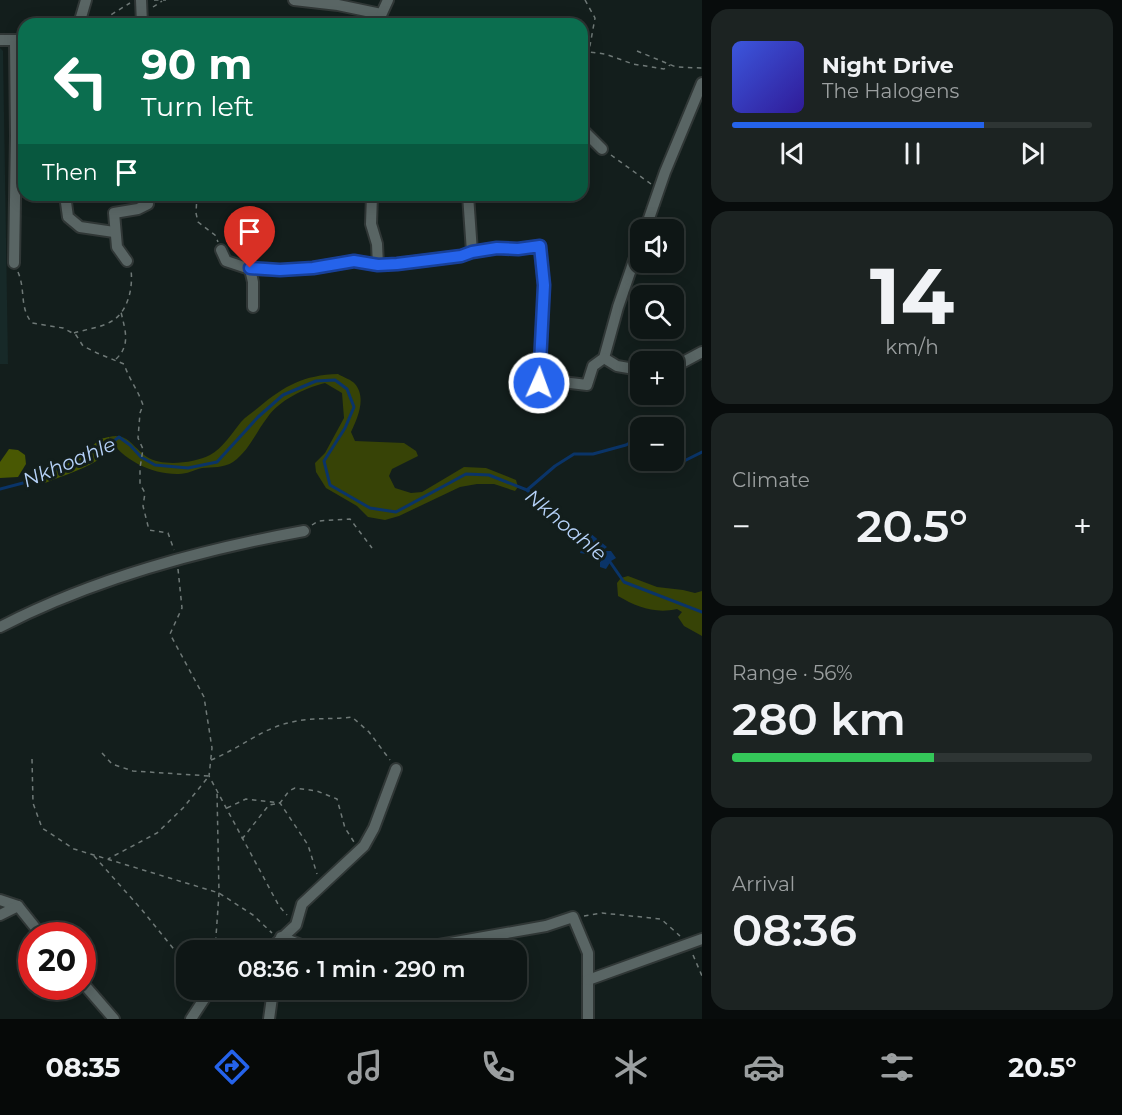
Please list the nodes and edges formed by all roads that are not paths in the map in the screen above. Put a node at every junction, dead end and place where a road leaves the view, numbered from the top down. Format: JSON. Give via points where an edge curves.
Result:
{"nodes":[{"id":1,"x":86,"y":0,"type":"edge"},
{"id":2,"x":141,"y":0,"type":"edge"},
{"id":3,"x":294,"y":0,"type":"edge"},
{"id":4,"x":388,"y":0,"type":"edge"},
{"id":5,"x":81,"y":18,"type":"edge"},
{"id":6,"x":142,"y":18,"type":"edge"},
{"id":7,"x":376,"y":18,"type":"edge"},
{"id":8,"x":379,"y":18,"type":"edge"},
{"id":9,"x":0,"y":40,"type":"edge"},
{"id":10,"x":18,"y":40,"type":"edge"},
{"id":11,"x":702,"y":83,"type":"edge"},
{"id":12,"x":588,"y":135,"type":"edge"},
{"id":13,"x":602,"y":149,"type":"road end"},
{"id":14,"x":18,"y":178,"type":"edge"},
{"id":15,"x":66,"y":201,"type":"edge"},
{"id":16,"x":372,"y":201,"type":"edge"},
{"id":17,"x":468,"y":201,"type":"edge"},
{"id":18,"x":148,"y":204,"type":"dead end"},
{"id":19,"x":649,"y":219,"type":"edge"},
{"id":20,"x":114,"y":232,"type":"junction"},
{"id":21,"x":221,"y":250,"type":"road end"},
{"id":22,"x":472,"y":252,"type":"junction"},
{"id":23,"x":128,"y":261,"type":"road end"},
{"id":24,"x":14,"y":263,"type":"road end"},
{"id":25,"x":378,"y":265,"type":"junction"},
{"id":26,"x":250,"y":268,"type":"junction"},
{"id":27,"x":630,"y":272,"type":"edge"},
{"id":28,"x":253,"y":308,"type":"dead end"},
{"id":29,"x":702,"y":352,"type":"edge"},
{"id":30,"x":604,"y":358,"type":"junction"},
{"id":31,"x":684,"y":362,"type":"edge"},
{"id":32,"x":630,"y":368,"type":"edge"},
{"id":33,"x":304,"y":531,"type":"road end"},
{"id":34,"x":0,"y":627,"type":"edge"},
{"id":35,"x":396,"y":769,"type":"road end"},
{"id":36,"x":0,"y":900,"type":"edge"},
{"id":37,"x":18,"y":906,"type":"junction"},
{"id":38,"x":0,"y":915,"type":"edge"},
{"id":39,"x":31,"y":922,"type":"edge"},
{"id":40,"x":281,"y":937,"type":"junction"},
{"id":41,"x":702,"y":939,"type":"edge"},
{"id":42,"x":278,"y":940,"type":"edge"},
{"id":43,"x":288,"y":940,"type":"edge"},
{"id":44,"x":467,"y":940,"type":"edge"},
{"id":45,"x":588,"y":980,"type":"junction"},
{"id":46,"x":96,"y":998,"type":"edge"},
{"id":47,"x":203,"y":1000,"type":"edge"},
{"id":48,"x":271,"y":1000,"type":"edge"},
{"id":49,"x":114,"y":1019,"type":"edge"},
{"id":50,"x":191,"y":1019,"type":"edge"},
{"id":51,"x":268,"y":1019,"type":"edge"},
{"id":52,"x":588,"y":1019,"type":"edge"}],
"edges":[{"from":1,"to":5,"type":"street"},
{"from":2,"to":6,"type":"street"},
{"from":3,"to":7,"type":"street","via":[[338,5]]},
{"from":4,"to":8,"type":"street"},
{"from":9,"to":10,"type":"street"},
{"from":11,"to":19,"type":"street"},
{"from":12,"to":13,"type":"street"},
{"from":14,"to":24,"type":"street"},
{"from":15,"to":20,"type":"street","via":[[68,217],[80,226]]},
{"from":16,"to":25,"type":"street","via":[[371,224]]},
{"from":17,"to":22,"type":"street"},
{"from":18,"to":20,"type":"street","via":[[114,213]]},
{"from":20,"to":23,"type":"street","via":[[117,247]]},
{"from":21,"to":26,"type":"street","via":[[226,261]]},
{"from":22,"to":25,"type":"street"},
{"from":22,"to":30,"type":"street","via":[[540,246],[544,285],[539,383],[587,385],[593,366]]},
{"from":25,"to":26,"type":"street","via":[[354,261],[291,270]]},
{"from":26,"to":28,"type":"street"},
{"from":27,"to":30,"type":"street"},
{"from":29,"to":31,"type":"street"},
{"from":30,"to":32,"type":"street"},
{"from":33,"to":34,"type":"street","via":[[177,559],[42,605]]},
{"from":35,"to":40,"type":"street","via":[[374,828],[362,848],[302,904],[296,924]]},
{"from":36,"to":37,"type":"street"},
{"from":37,"to":38,"type":"street"},
{"from":37,"to":39,"type":"street"},
{"from":40,"to":42,"type":"street"},
{"from":40,"to":43,"type":"street"},
{"from":41,"to":45,"type":"street"},
{"from":44,"to":45,"type":"street","via":[[546,926],[573,917],[588,953]]},
{"from":45,"to":52,"type":"street"},
{"from":46,"to":49,"type":"street"},
{"from":47,"to":50,"type":"street"},
{"from":48,"to":51,"type":"street"}]}
